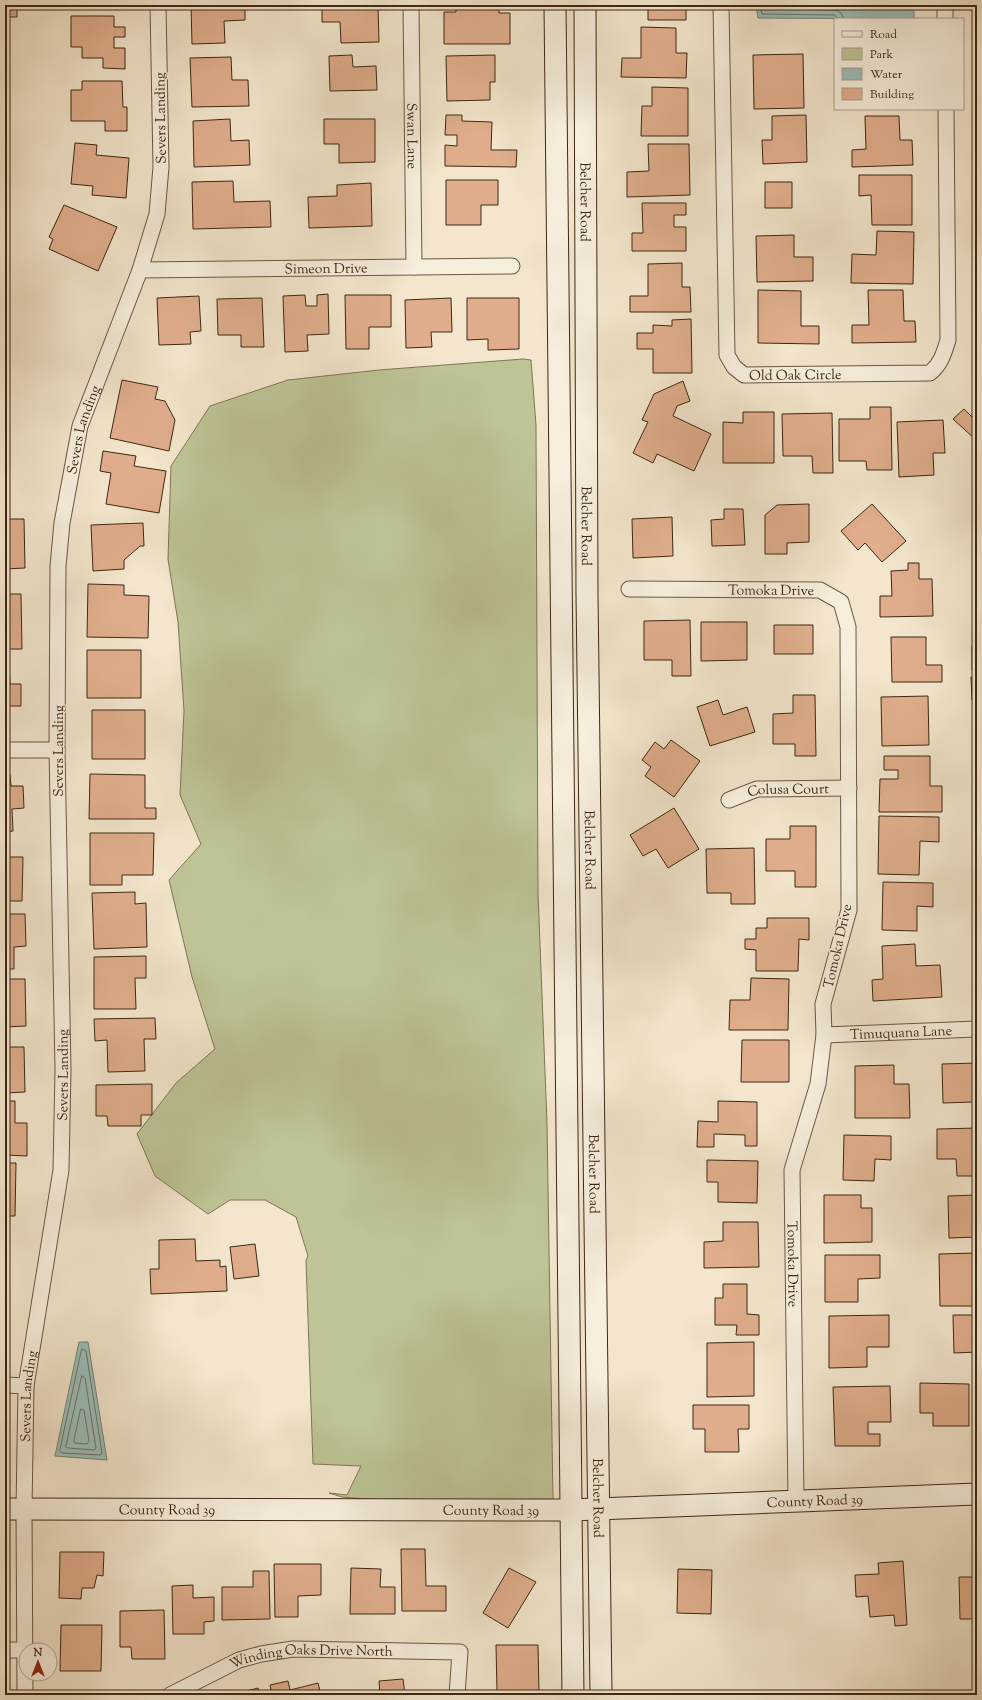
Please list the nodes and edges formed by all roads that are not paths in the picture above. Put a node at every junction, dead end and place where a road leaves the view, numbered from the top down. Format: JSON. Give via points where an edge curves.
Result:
{"nodes":[{"id":1,"x":158,"y":5,"type":"edge"},
{"id":2,"x":411,"y":5,"type":"edge"},
{"id":3,"x":555,"y":5,"type":"edge"},
{"id":4,"x":585,"y":5,"type":"edge"},
{"id":5,"x":721,"y":5,"type":"edge"},
{"id":6,"x":945,"y":5,"type":"edge"},
{"id":7,"x":945,"y":18,"type":"edge"},
{"id":8,"x":946,"y":110,"type":"edge"},
{"id":9,"x":512,"y":266,"type":"dead end"},
{"id":10,"x":414,"y":267,"type":"junction"},
{"id":11,"x":140,"y":270,"type":"junction"},
{"id":12,"x":629,"y":589,"type":"dead end"},
{"id":13,"x":5,"y":750,"type":"edge"},
{"id":14,"x":57,"y":750,"type":"junction"},
{"id":15,"x":849,"y":788,"type":"junction"},
{"id":16,"x":730,"y":800,"type":"dead end"},
{"id":17,"x":977,"y":1028,"type":"edge"},
{"id":18,"x":824,"y":1035,"type":"junction"},
{"id":19,"x":5,"y":1385,"type":"edge"},
{"id":20,"x":26,"y":1386,"type":"junction"},
{"id":21,"x":977,"y":1494,"type":"edge"},
{"id":22,"x":796,"y":1502,"type":"junction"},
{"id":23,"x":15,"y":1509,"type":"edge"},
{"id":24,"x":599,"y":1509,"type":"junction"},
{"id":25,"x":571,"y":1510,"type":"junction"},
{"id":26,"x":23,"y":1642,"type":"edge"},
{"id":27,"x":5,"y":1650,"type":"edge"},
{"id":28,"x":18,"y":1650,"type":"edge"},
{"id":29,"x":25,"y":1682,"type":"edge"},
{"id":30,"x":25,"y":1695,"type":"edge"},
{"id":31,"x":170,"y":1695,"type":"edge"},
{"id":32,"x":457,"y":1695,"type":"edge"},
{"id":33,"x":573,"y":1695,"type":"edge"},
{"id":34,"x":601,"y":1695,"type":"edge"}],
"edges":[{"from":1,"to":11,"type":"street","name":"Severs Landing","via":[[161,167],[157,214]]},
{"from":2,"to":10,"type":"street","name":"Swan Lane"},
{"from":3,"to":25,"type":"main road","name":"Belcher Road"},
{"from":4,"to":24,"type":"main road","name":"Belcher Road","via":[[587,586]]},
{"from":5,"to":8,"type":"street","name":"Old Oak Circle","via":[[728,355],[734,367],[744,375],[930,373],[936,368],[948,340]]},
{"from":6,"to":7,"type":"street"},
{"from":9,"to":10,"type":"street","name":"Simeon Drive"},
{"from":10,"to":11,"type":"street","name":"Simeon Drive"},
{"from":11,"to":14,"type":"street","name":"Severs Landing","via":[[80,426],[62,523],[58,566]]},
{"from":12,"to":15,"type":"street","name":"Tomoka Drive","via":[[820,590],[841,602],[848,627]]},
{"from":13,"to":14,"type":"street"},
{"from":14,"to":20,"type":"street","name":"Severs Landing","via":[[64,1070],[61,1170]]},
{"from":15,"to":16,"type":"street","name":"Colusa Court","via":[[757,789]]},
{"from":15,"to":18,"type":"street","name":"Tomoka Drive","via":[[849,910],[823,1004]]},
{"from":17,"to":18,"type":"street","name":"Timuquana Lane"},
{"from":18,"to":22,"type":"street","name":"Tomoka Drive","via":[[818,1084],[792,1170]]},
{"from":19,"to":20,"type":"street"},
{"from":20,"to":23,"type":"street","name":"Severs Landing"},
{"from":21,"to":22,"type":"main road","name":"County Road 39"},
{"from":22,"to":24,"type":"main road","name":"County Road 39"},
{"from":23,"to":25,"type":"main road","name":"County Road 39"},
{"from":23,"to":26,"type":"street","name":"Severs Landing"},
{"from":24,"to":25,"type":"main road","name":"County Road 39"},
{"from":24,"to":34,"type":"main road","name":"Belcher Road"},
{"from":25,"to":33,"type":"main road","name":"Belcher Road"},
{"from":27,"to":28,"type":"street"},
{"from":29,"to":30,"type":"street","name":"Severs Landing"},
{"from":31,"to":32,"type":"street","name":"Winding Oaks Drive North","via":[[238,1660],[293,1650],[460,1652]]}]}
